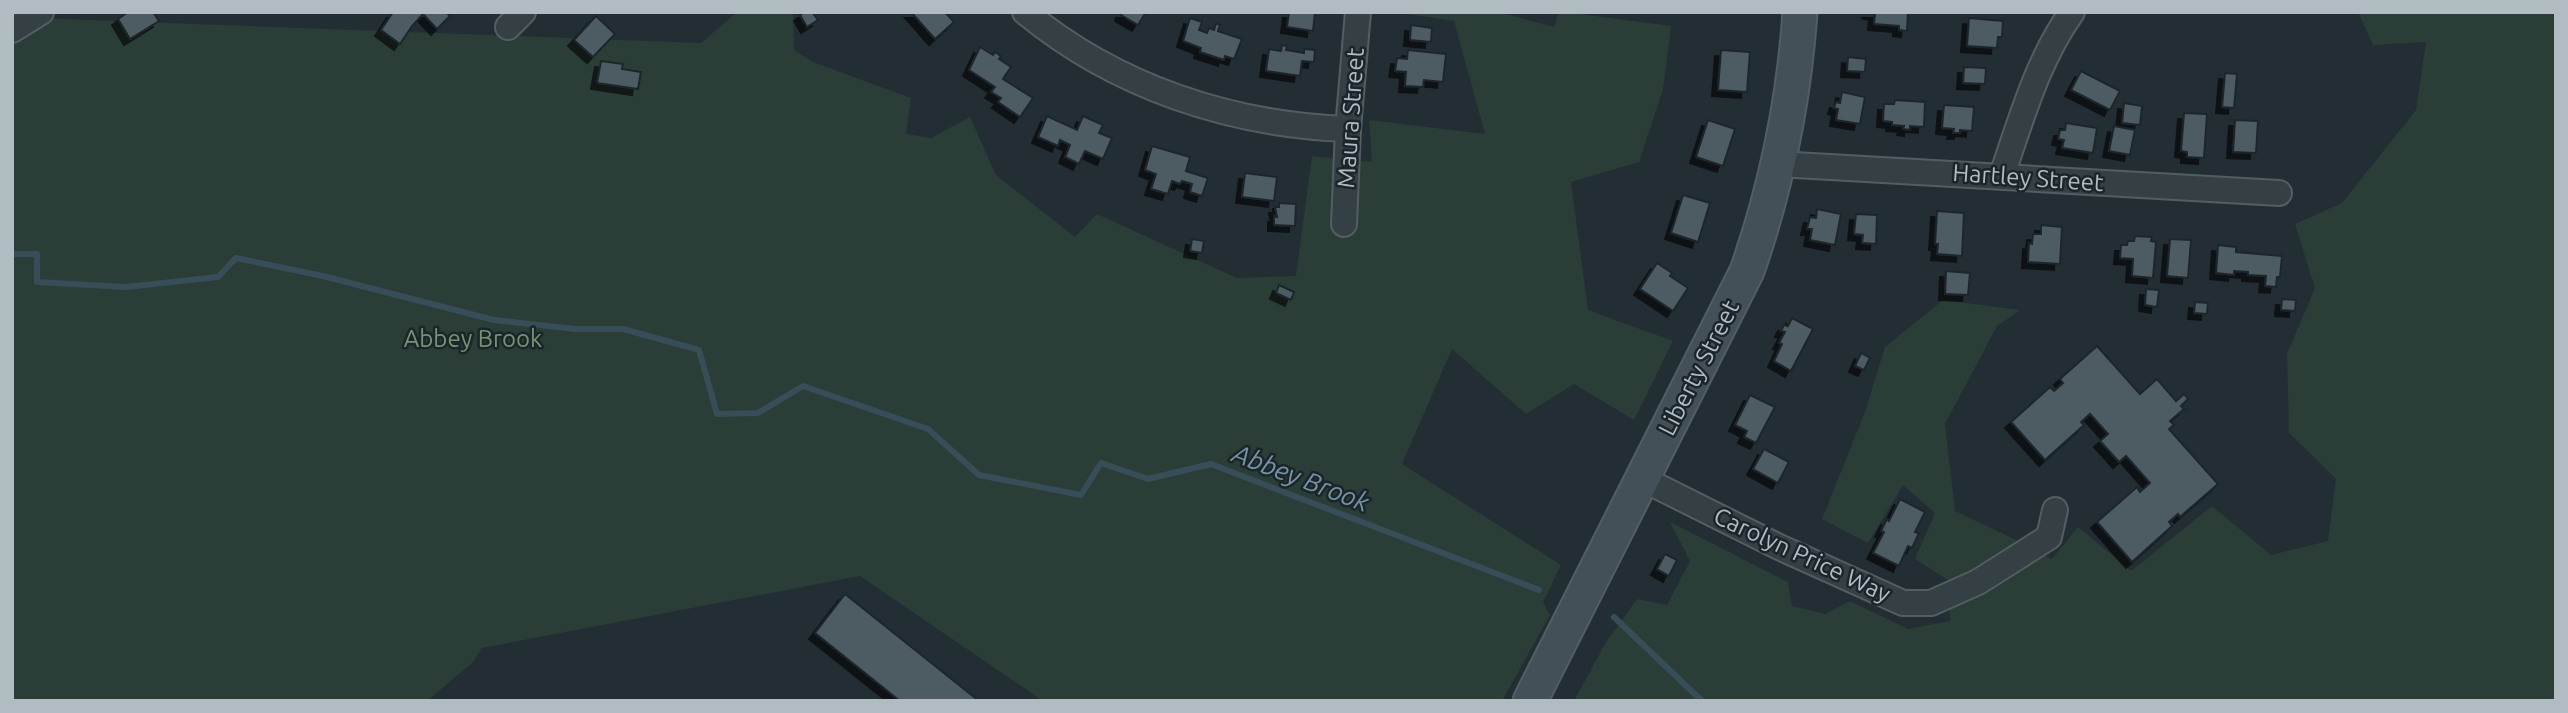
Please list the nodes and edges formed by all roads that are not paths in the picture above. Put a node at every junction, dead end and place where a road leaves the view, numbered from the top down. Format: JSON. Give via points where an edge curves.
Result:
{"nodes":[{"id":1,"x":41,"y":12,"type":"edge"},
{"id":2,"x":1025,"y":12,"type":"edge"},
{"id":3,"x":1358,"y":12,"type":"edge"},
{"id":4,"x":1800,"y":12,"type":"edge"},
{"id":5,"x":2072,"y":12,"type":"edge"},
{"id":6,"x":12,"y":30,"type":"edge"},
{"id":7,"x":1348,"y":129,"type":"junction"},
{"id":8,"x":1777,"y":164,"type":"junction"},
{"id":9,"x":2002,"y":175,"type":"junction"},
{"id":10,"x":2279,"y":193,"type":"dead end"},
{"id":11,"x":1344,"y":224,"type":"dead end"},
{"id":12,"x":1643,"y":479,"type":"junction"},
{"id":13,"x":2056,"y":510,"type":"dead end"},
{"id":14,"x":1530,"y":701,"type":"edge"}],
"edges":[{"from":1,"to":6,"type":"street"},
{"from":2,"to":7,"type":"street","via":[[1085,55],[1172,96],[1261,120]]},
{"from":3,"to":7,"type":"street","name":"Maura Street"},
{"from":4,"to":8,"type":"main road","name":"Liberty Street","via":[[1794,82]]},
{"from":5,"to":9,"type":"street","via":[[2055,36]]},
{"from":7,"to":11,"type":"street","name":"Maura Street"},
{"from":8,"to":9,"type":"street","name":"Hartley Street"},
{"from":8,"to":12,"type":"main road","name":"Liberty Street","via":[[1747,271]]},
{"from":9,"to":10,"type":"street","name":"Hartley Street"},
{"from":12,"to":13,"type":"street","name":"Carolyn Price Way","via":[[1903,603],[1931,603],[1978,582],[2049,537]]},
{"from":12,"to":14,"type":"main road","name":"Liberty Street"}]}
